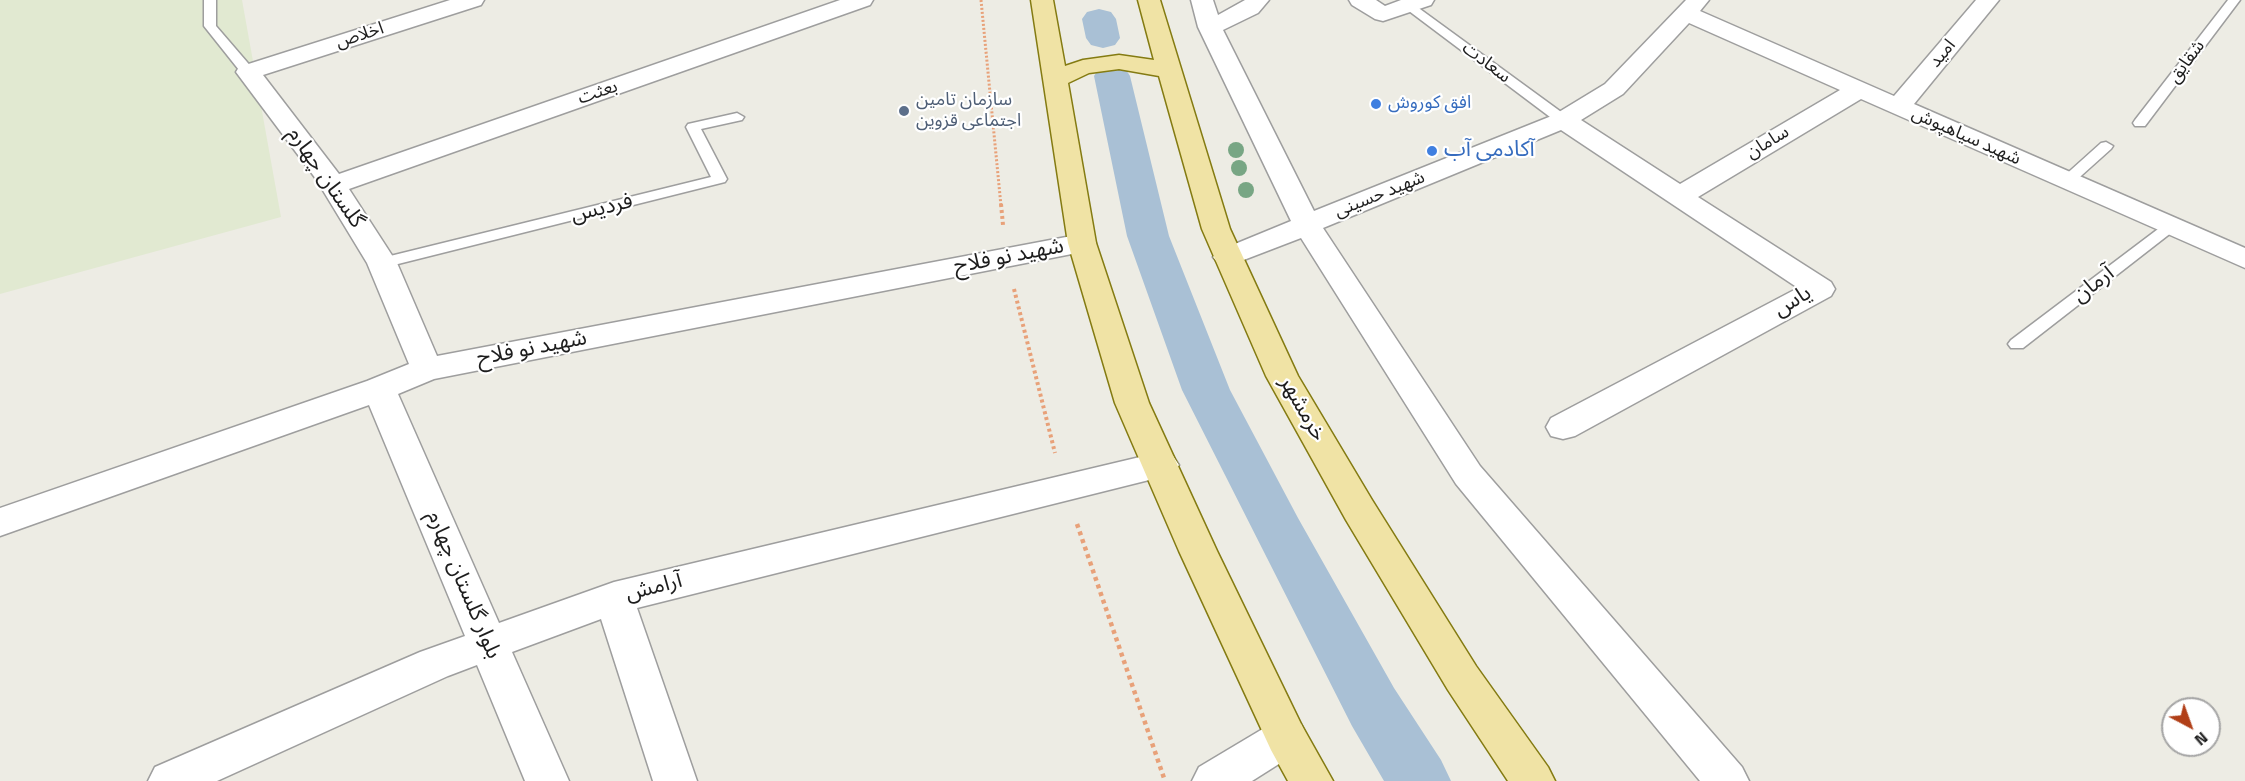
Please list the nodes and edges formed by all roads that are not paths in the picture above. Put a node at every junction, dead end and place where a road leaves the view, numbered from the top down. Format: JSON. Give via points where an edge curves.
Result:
{"nodes":[{"id":1,"x":210,"y":0,"type":"edge"},
{"id":2,"x":473,"y":0,"type":"edge"},
{"id":3,"x":862,"y":0,"type":"edge"},
{"id":4,"x":1042,"y":0,"type":"edge"},
{"id":5,"x":1149,"y":0,"type":"edge"},
{"id":6,"x":1258,"y":0,"type":"edge"},
{"id":7,"x":1360,"y":0,"type":"edge"},
{"id":8,"x":1988,"y":0,"type":"edge"},
{"id":9,"x":2234,"y":0,"type":"edge"},
{"id":10,"x":1416,"y":3,"type":"edge"},
{"id":11,"x":1692,"y":7,"type":"edge"},
{"id":12,"x":1206,"y":14,"type":"edge"},
{"id":13,"x":248,"y":72,"type":"junction"},
{"id":14,"x":1170,"y":72,"type":"junction"},
{"id":15,"x":1055,"y":80,"type":"junction"},
{"id":16,"x":1859,"y":90,"type":"junction"},
{"id":17,"x":1898,"y":107,"type":"junction"},
{"id":18,"x":737,"y":117,"type":"dead end"},
{"id":19,"x":1563,"y":120,"type":"junction"},
{"id":20,"x":2140,"y":123,"type":"dead end"},
{"id":21,"x":2106,"y":146,"type":"dead end"},
{"id":22,"x":2067,"y":181,"type":"junction"},
{"id":23,"x":333,"y":185,"type":"junction"},
{"id":24,"x":1678,"y":197,"type":"junction"},
{"id":25,"x":1307,"y":225,"type":"junction"},
{"id":26,"x":2171,"y":226,"type":"junction"},
{"id":27,"x":1082,"y":243,"type":"junction"},
{"id":28,"x":1228,"y":257,"type":"junction"},
{"id":29,"x":2245,"y":259,"type":"edge"},
{"id":30,"x":382,"y":263,"type":"junction"},
{"id":31,"x":2017,"y":344,"type":"dead end"},
{"id":32,"x":427,"y":369,"type":"junction"},
{"id":33,"x":380,"y":389,"type":"junction"},
{"id":34,"x":1563,"y":427,"type":"dead end"},
{"id":35,"x":1161,"y":465,"type":"junction"},
{"id":36,"x":0,"y":522,"type":"edge"},
{"id":37,"x":614,"y":598,"type":"junction"},
{"id":38,"x":488,"y":643,"type":"junction"},
{"id":39,"x":1287,"y":737,"type":"junction"},
{"id":40,"x":170,"y":781,"type":"edge"},
{"id":41,"x":547,"y":781,"type":"edge"},
{"id":42,"x":675,"y":781,"type":"edge"},
{"id":43,"x":1214,"y":781,"type":"edge"},
{"id":44,"x":1311,"y":781,"type":"edge"},
{"id":45,"x":1533,"y":781,"type":"edge"},
{"id":46,"x":1727,"y":781,"type":"edge"}],
"edges":[{"from":1,"to":13,"type":"lane","name":"گلستان چهارم","via":[[210,26]]},
{"from":2,"to":13,"type":"street","name":"اخلاص"},
{"from":3,"to":23,"type":"street","name":"بعثت"},
{"from":4,"to":15,"type":"main road"},
{"from":5,"to":14,"type":"main road","name":"خرمشهر"},
{"from":6,"to":12,"type":"street","via":[[1250,8]]},
{"from":7,"to":10,"type":"street","via":[[1383,14]]},
{"from":8,"to":17,"type":"street","name":"امید"},
{"from":9,"to":20,"type":"lane","name":"شقایق"},
{"from":10,"to":19,"type":"lane","name":"سعادت"},
{"from":11,"to":16,"type":"street","name":"شهید سیاهپوش"},
{"from":11,"to":19,"type":"street","name":"شهید حسینی","via":[[1614,89]]},
{"from":12,"to":25,"type":"street"},
{"from":13,"to":23,"type":"street","name":"گلستان چهارم"},
{"from":14,"to":15,"type":"main road","via":[[1138,63],[1110,63],[1083,67]]},
{"from":14,"to":28,"type":"main road","name":"خرمشهر","via":[[1216,229]]},
{"from":15,"to":27,"type":"main road"},
{"from":16,"to":17,"type":"street","name":"شهید سیاهپوش"},
{"from":16,"to":24,"type":"street","name":"سامان"},
{"from":17,"to":22,"type":"street","name":"شهید سیاهپوش"},
{"from":18,"to":30,"type":"lane","name":"فردیس","via":[[693,126],[720,179]]},
{"from":19,"to":24,"type":"street","name":"یاس"},
{"from":19,"to":25,"type":"street","name":"شهید حسینی"},
{"from":21,"to":22,"type":"lane"},
{"from":22,"to":26,"type":"street","name":"شهید سیاهپوش"},
{"from":23,"to":30,"type":"street","name":"گلستان چهارم"},
{"from":24,"to":34,"type":"street","name":"یاس","via":[[1820,289]]},
{"from":25,"to":28,"type":"street","name":"شهید حسینی"},
{"from":25,"to":46,"type":"street","via":[[1468,475]]},
{"from":26,"to":29,"type":"street","name":"شهید سیاهپوش"},
{"from":26,"to":31,"type":"lane","name":"آرمان"},
{"from":27,"to":32,"type":"street","name":"شهید نو فلاح"},
{"from":27,"to":35,"type":"main road","via":[[1132,404]]},
{"from":28,"to":45,"type":"main road","name":"خرمشهر","via":[[1282,376],[1347,489],[1462,678]]},
{"from":30,"to":32,"type":"street","name":"گلستان چهارم"},
{"from":32,"to":33,"type":"street","name":"شهید نو فلاح"},
{"from":33,"to":36,"type":"street","name":"شهید نو فلاح"},
{"from":33,"to":38,"type":"street","name":"بلوار گلستان چهارم"},
{"from":35,"to":37,"type":"street","name":"آرامش"},
{"from":35,"to":39,"type":"main road"},
{"from":37,"to":38,"type":"street","name":"آرامش"},
{"from":37,"to":42,"type":"street"},
{"from":38,"to":40,"type":"street","name":"آرامش"},
{"from":38,"to":41,"type":"street","name":"بلوار گلستان چهارم"},
{"from":39,"to":43,"type":"street"},
{"from":39,"to":44,"type":"main road"}]}
